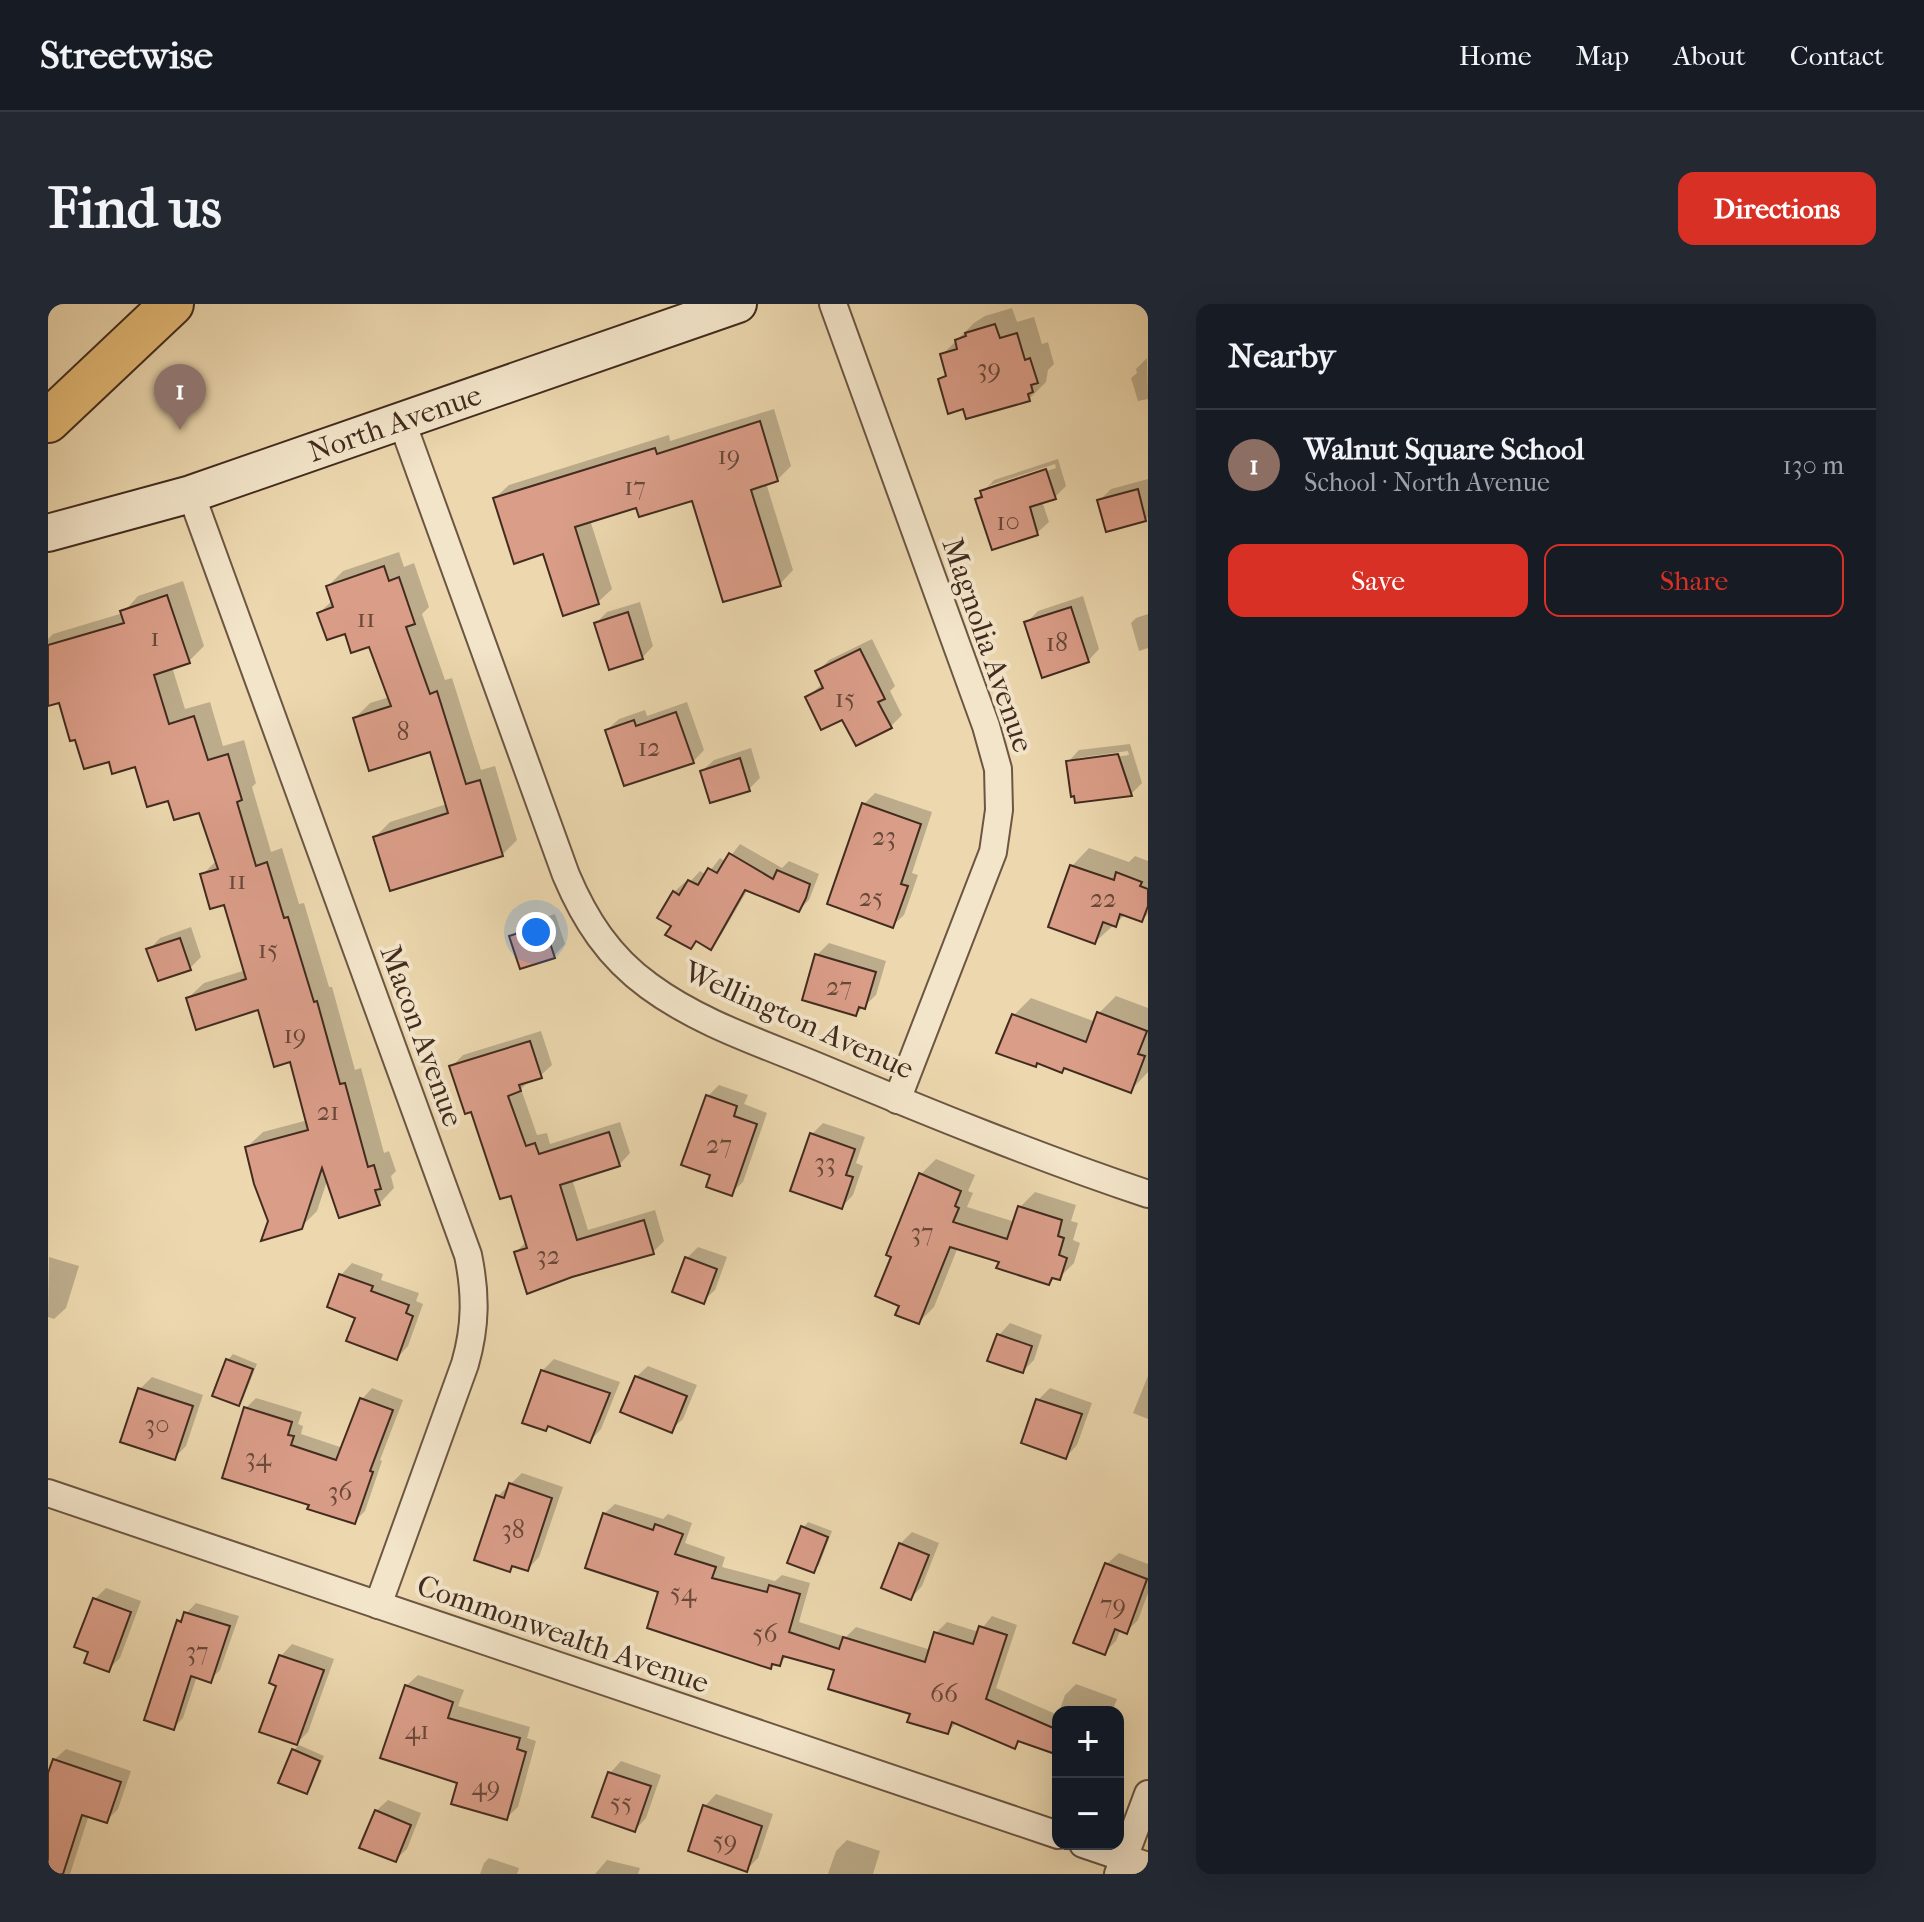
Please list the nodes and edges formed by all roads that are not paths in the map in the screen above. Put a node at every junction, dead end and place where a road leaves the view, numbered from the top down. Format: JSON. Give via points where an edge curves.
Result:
{"nodes":[{"id":1,"x":172,"y":304,"type":"edge"},
{"id":2,"x":738,"y":304,"type":"edge"},
{"id":3,"x":833,"y":304,"type":"edge"},
{"id":4,"x":53,"y":406,"type":"edge"},
{"id":5,"x":402,"y":422,"type":"junction"},
{"id":6,"x":191,"y":494,"type":"junction"},
{"id":7,"x":48,"y":533,"type":"edge"},
{"id":8,"x":897,"y":1100,"type":"junction"},
{"id":9,"x":1148,"y":1194,"type":"edge"},
{"id":10,"x":48,"y":1493,"type":"edge"},
{"id":11,"x":378,"y":1605,"type":"junction"},
{"id":12,"x":1148,"y":1794,"type":"edge"},
{"id":13,"x":1052,"y":1833,"type":"edge"},
{"id":14,"x":1096,"y":1850,"type":"edge"},
{"id":15,"x":1130,"y":1866,"type":"edge"}],
"edges":[{"from":1,"to":4,"type":"main road"},
{"from":2,"to":5,"type":"main road","name":"North Avenue"},
{"from":3,"to":8,"type":"street","name":"Magnolia Avenue","via":[[998,769],[993,852]]},
{"from":5,"to":6,"type":"main road","name":"North Avenue"},
{"from":5,"to":8,"type":"street","name":"Wellington Avenue","via":[[566,875],[599,938],[646,984],[684,1010]]},
{"from":6,"to":7,"type":"main road","name":"North Avenue"},
{"from":6,"to":11,"type":"street","name":"Macon Avenue","via":[[474,1282],[473,1338]]},
{"from":8,"to":9,"type":"street","name":"Wellington Avenue"},
{"from":10,"to":11,"type":"street","name":"Commonwealth Avenue"},
{"from":11,"to":13,"type":"street","name":"Commonwealth Avenue"},
{"from":12,"to":15,"type":"street"},
{"from":14,"to":15,"type":"street"}]}
